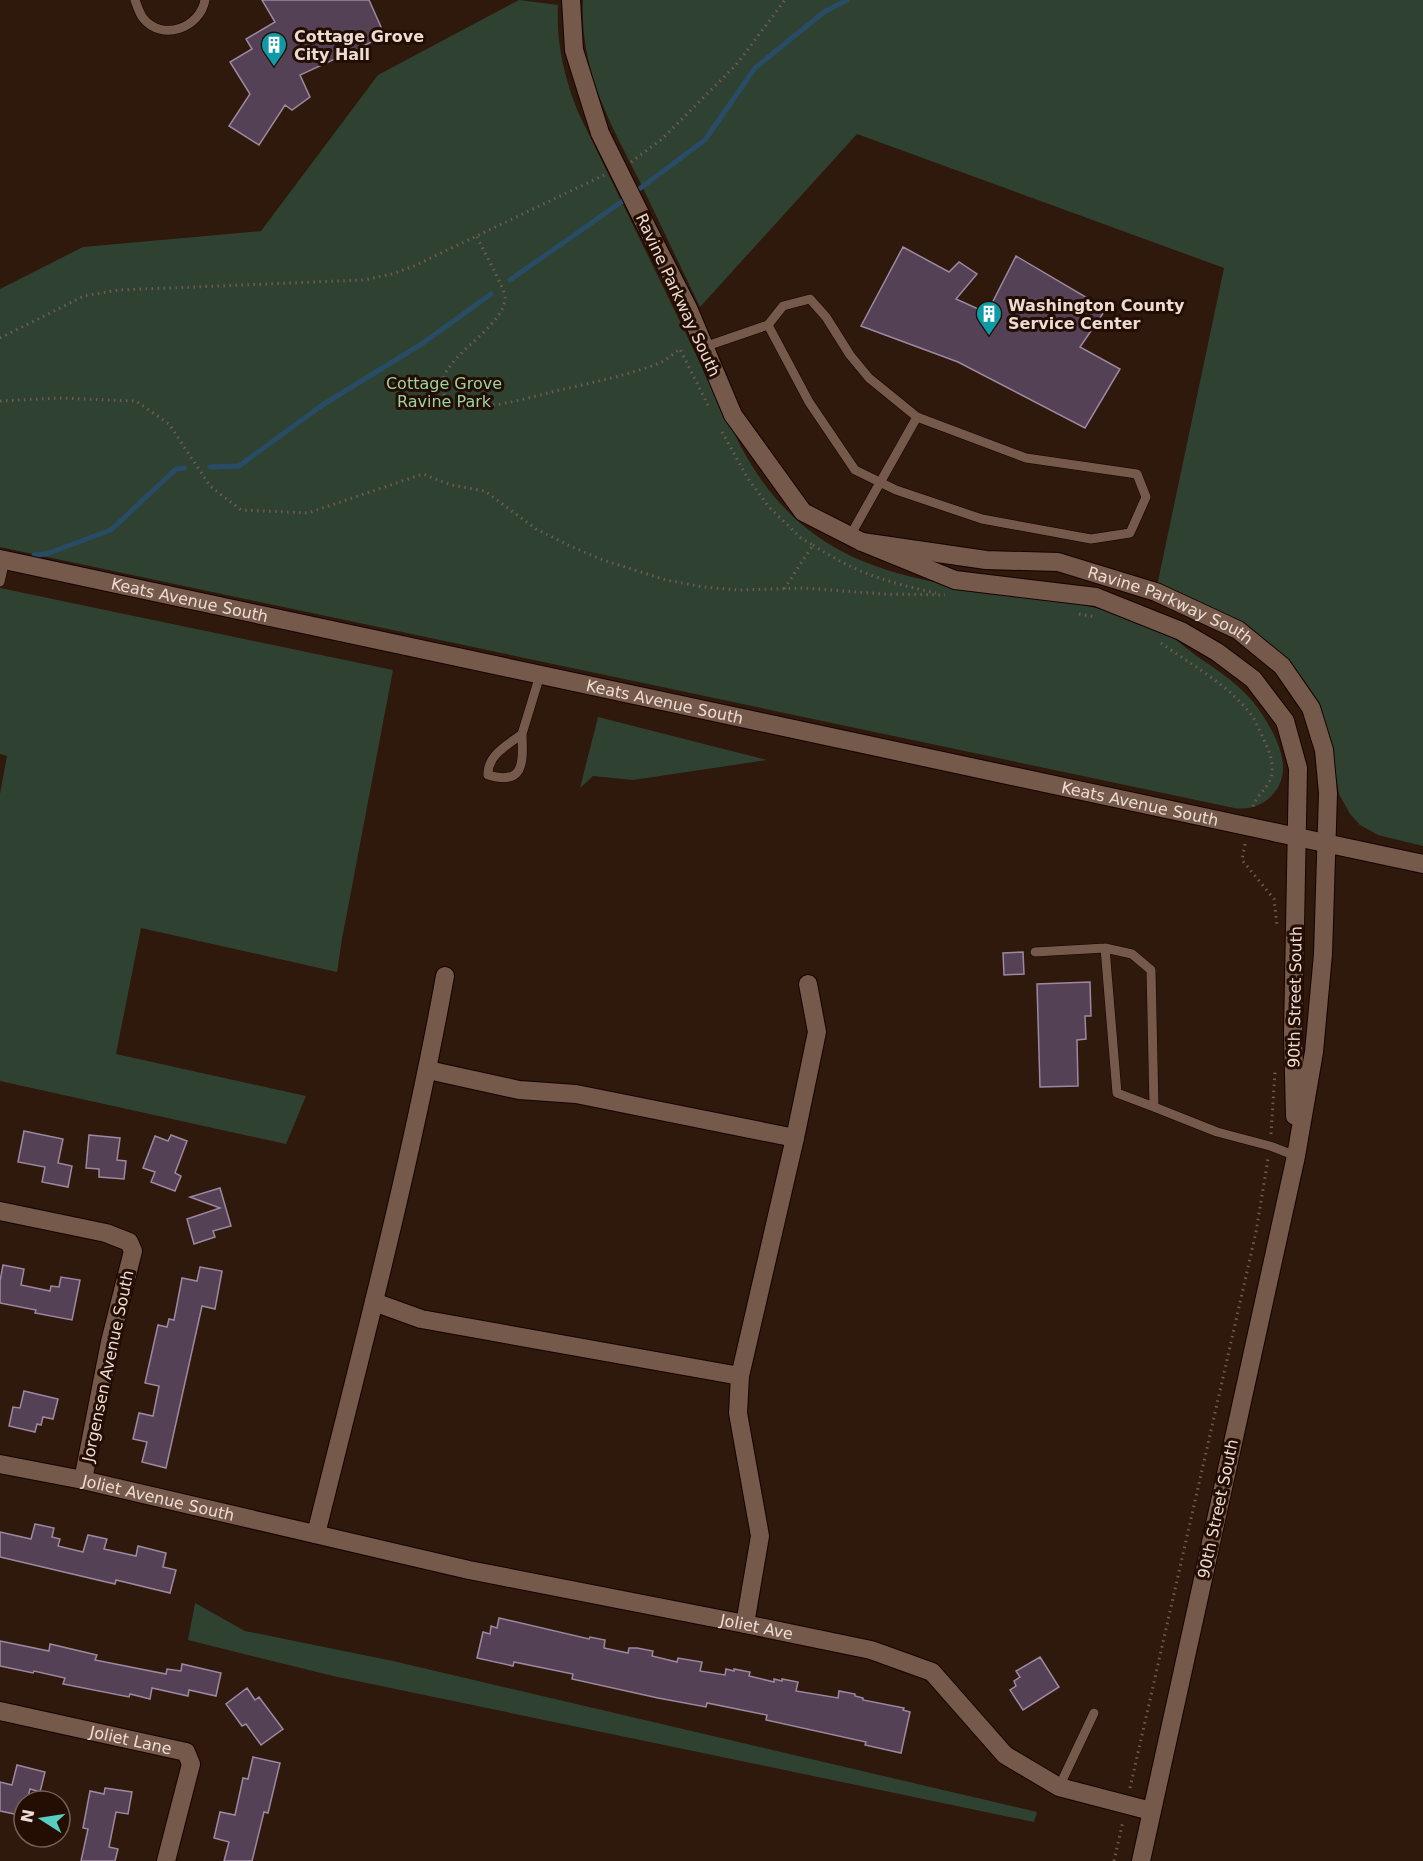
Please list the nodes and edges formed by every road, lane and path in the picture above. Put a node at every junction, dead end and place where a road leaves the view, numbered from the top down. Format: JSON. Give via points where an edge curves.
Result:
{"nodes":[{"id":1,"x":135,"y":0,"type":"edge"},
{"id":2,"x":205,"y":0,"type":"edge"},
{"id":3,"x":571,"y":0,"type":"edge"},
{"id":4,"x":785,"y":0,"type":"edge"},
{"id":5,"x":629,"y":164,"type":"dead end"},
{"id":6,"x":610,"y":173,"type":"dead end"},
{"id":7,"x":477,"y":237,"type":"junction"},
{"id":8,"x":768,"y":325,"type":"junction"},
{"id":9,"x":0,"y":338,"type":"edge"},
{"id":10,"x":704,"y":347,"type":"junction"},
{"id":11,"x":0,"y":401,"type":"edge"},
{"id":12,"x":709,"y":406,"type":"dead end"},
{"id":13,"x":917,"y":417,"type":"junction"},
{"id":14,"x":719,"y":425,"type":"dead end"},
{"id":15,"x":881,"y":483,"type":"junction"},
{"id":16,"x":856,"y":539,"type":"junction"},
{"id":17,"x":813,"y":545,"type":"junction"},
{"id":18,"x":2,"y":560,"type":"edge"},
{"id":19,"x":0,"y":582,"type":"edge"},
{"id":20,"x":784,"y":589,"type":"junction"},
{"id":21,"x":942,"y":595,"type":"junction"},
{"id":22,"x":952,"y":596,"type":"dead end"},
{"id":23,"x":1069,"y":612,"type":"dead end"},
{"id":24,"x":1099,"y":617,"type":"dead end"},
{"id":25,"x":1154,"y":638,"type":"dead end"},
{"id":26,"x":540,"y":675,"type":"junction"},
{"id":27,"x":522,"y":734,"type":"junction"},
{"id":28,"x":1249,"y":827,"type":"junction"},
{"id":29,"x":1298,"y":837,"type":"junction"},
{"id":30,"x":1328,"y":844,"type":"junction"},
{"id":31,"x":1423,"y":864,"type":"edge"},
{"id":32,"x":1278,"y":932,"type":"dead end"},
{"id":33,"x":1105,"y":948,"type":"junction"},
{"id":34,"x":1035,"y":952,"type":"dead end"},
{"id":35,"x":445,"y":976,"type":"dead end"},
{"id":36,"x":808,"y":984,"type":"dead end"},
{"id":37,"x":428,"y":1070,"type":"junction"},
{"id":38,"x":1275,"y":1070,"type":"dead end"},
{"id":39,"x":1154,"y":1107,"type":"junction"},
{"id":40,"x":795,"y":1138,"type":"junction"},
{"id":41,"x":1270,"y":1146,"type":"junction"},
{"id":42,"x":1296,"y":1156,"type":"junction"},
{"id":43,"x":0,"y":1211,"type":"edge"},
{"id":44,"x":374,"y":1302,"type":"junction"},
{"id":45,"x":740,"y":1376,"type":"junction"},
{"id":46,"x":0,"y":1464,"type":"edge"},
{"id":47,"x":82,"y":1480,"type":"junction"},
{"id":48,"x":316,"y":1534,"type":"junction"},
{"id":49,"x":745,"y":1624,"type":"junction"},
{"id":50,"x":0,"y":1711,"type":"edge"},
{"id":51,"x":1094,"y":1713,"type":"dead end"},
{"id":52,"x":1059,"y":1787,"type":"junction"},
{"id":53,"x":1127,"y":1804,"type":"junction"},
{"id":54,"x":1151,"y":1811,"type":"junction"},
{"id":55,"x":166,"y":1861,"type":"edge"},
{"id":56,"x":1114,"y":1861,"type":"edge"},
{"id":57,"x":1141,"y":1861,"type":"edge"}],
"edges":[{"from":1,"to":2,"type":"lane","via":[[142,18],[170,31],[184,28],[196,19]]},
{"from":3,"to":10,"type":"street","name":"Ravine Parkway South","bridge":true,"via":[[574,51],[600,133]]},
{"from":4,"to":5,"type":"path","via":[[736,65],[662,138]]},
{"from":6,"to":7,"type":"path"},
{"from":7,"to":9,"type":"path","via":[[414,266],[364,280],[119,290],[84,296]]},
{"from":7,"to":12,"type":"path","via":[[505,297],[492,324],[452,365],[444,381],[443,393],[449,401],[478,406],[525,398],[660,363],[680,349]]},
{"from":8,"to":10,"type":"lane"},
{"from":8,"to":13,"type":"lane","via":[[783,306],[810,299],[869,378]]},
{"from":8,"to":15,"type":"lane","via":[[809,402],[855,470]]},
{"from":10,"to":16,"type":"street","name":"Ravine Parkway South","via":[[733,415],[803,512]]},
{"from":11,"to":20,"type":"path","via":[[136,401],[169,424],[210,486],[241,510],[308,513],[423,474],[451,485],[485,490],[536,529],[634,571],[703,587]]},
{"from":13,"to":15,"type":"lane"},
{"from":13,"to":15,"type":"lane","via":[[1026,458],[1137,474],[1146,497],[1130,533],[1091,539],[982,519]]},
{"from":14,"to":17,"type":"path","via":[[747,477],[769,507]]},
{"from":15,"to":16,"type":"lane"},
{"from":16,"to":29,"type":"street","name":"Ravine Parkway South","via":[[955,580],[1096,597],[1181,631],[1217,651],[1253,679],[1285,721],[1298,768]]},
{"from":16,"to":30,"type":"street","name":"Ravine Parkway South","via":[[986,560],[1058,562],[1156,592],[1238,630],[1282,666],[1311,708],[1324,750]]},
{"from":17,"to":20,"type":"path"},
{"from":17,"to":21,"type":"path","via":[[862,573]]},
{"from":18,"to":19,"type":"lane"},
{"from":18,"to":26,"type":"street","name":"Keats Avenue South"},
{"from":20,"to":21,"type":"path"},
{"from":21,"to":22,"type":"path"},
{"from":23,"to":24,"type":"path"},
{"from":25,"to":28,"type":"path","via":[[1224,687],[1254,719],[1272,758],[1273,771],[1270,783],[1254,799]]},
{"from":26,"to":27,"type":"lane"},
{"from":26,"to":28,"type":"street","name":"Keats Avenue South"},
{"from":27,"to":27,"type":"lane","via":[[523,760],[518,773],[500,779],[488,775],[487,766],[492,758]]},
{"from":28,"to":29,"type":"street","name":"Keats Avenue South"},
{"from":28,"to":32,"type":"path","via":[[1242,860],[1274,899]]},
{"from":29,"to":30,"type":"street","name":"Keats Avenue South"},
{"from":29,"to":42,"type":"street","name":"90th Street South","via":[[1293,1033]]},
{"from":30,"to":31,"type":"street","name":"Keats Avenue South"},
{"from":30,"to":42,"type":"street","name":"90th Street South","via":[[1314,1052]]},
{"from":33,"to":34,"type":"lane"},
{"from":33,"to":39,"type":"lane","via":[[1116,1093]]},
{"from":33,"to":39,"type":"lane","via":[[1132,954],[1151,970]]},
{"from":35,"to":37,"type":"street"},
{"from":36,"to":40,"type":"street","via":[[817,1032]]},
{"from":37,"to":40,"type":"street","via":[[519,1090],[576,1094]]},
{"from":37,"to":44,"type":"street"},
{"from":38,"to":41,"type":"path"},
{"from":39,"to":41,"type":"lane","via":[[1217,1132]]},
{"from":40,"to":45,"type":"street"},
{"from":41,"to":42,"type":"lane"},
{"from":41,"to":53,"type":"path","via":[[1256,1232]]},
{"from":42,"to":54,"type":"street","name":"90th Street South"},
{"from":43,"to":47,"type":"street","name":"Jorgensen Avenue South","via":[[106,1233],[129,1242],[133,1251]]},
{"from":44,"to":45,"type":"street","via":[[421,1318]]},
{"from":44,"to":48,"type":"street"},
{"from":45,"to":49,"type":"street","via":[[738,1413],[760,1536]]},
{"from":46,"to":47,"type":"street","name":"Joliet Avenue South"},
{"from":47,"to":48,"type":"street","name":"Joliet Avenue South"},
{"from":48,"to":49,"type":"street","name":"Joliet Ave","via":[[469,1570]]},
{"from":49,"to":52,"type":"street","name":"Joliet Ave","via":[[872,1650],[932,1672],[1005,1755]]},
{"from":50,"to":55,"type":"street","name":"Joliet Lane","via":[[186,1752],[191,1764]]},
{"from":51,"to":52,"type":"lane"},
{"from":52,"to":53,"type":"street","name":"Joliet Ave"},
{"from":53,"to":54,"type":"street","name":"Joliet Ave"},
{"from":53,"to":56,"type":"path"},
{"from":54,"to":57,"type":"street","name":"90th Street South"}]}
